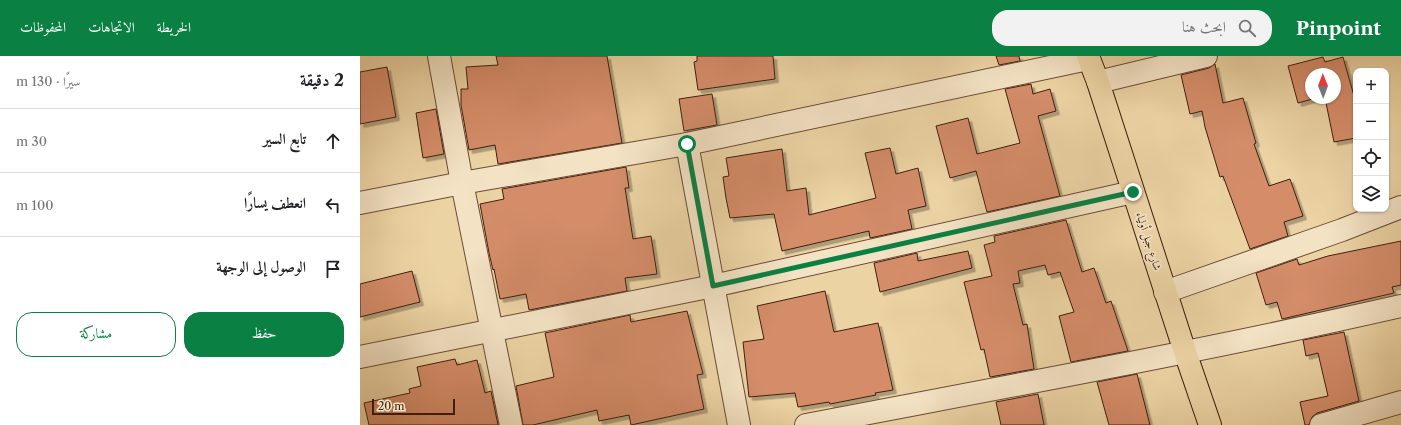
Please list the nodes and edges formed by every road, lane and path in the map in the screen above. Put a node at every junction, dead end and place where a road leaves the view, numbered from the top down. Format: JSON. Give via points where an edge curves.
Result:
{"nodes":[{"id":1,"x":439,"y":56,"type":"edge"},
{"id":2,"x":1206,"y":56,"type":"edge"},
{"id":3,"x":1088,"y":58,"type":"edge"},
{"id":4,"x":1098,"y":82,"type":"junction"},
{"id":5,"x":687,"y":144,"type":"junction"},
{"id":6,"x":462,"y":183,"type":"junction"},
{"id":7,"x":1133,"y":192,"type":"junction"},
{"id":8,"x":360,"y":203,"type":"edge"},
{"id":9,"x":1401,"y":206,"type":"edge"},
{"id":10,"x":713,"y":286,"type":"junction"},
{"id":11,"x":1165,"y":292,"type":"junction"},
{"id":12,"x":1401,"y":306,"type":"edge"},
{"id":13,"x":492,"y":330,"type":"junction"},
{"id":14,"x":1184,"y":352,"type":"junction"},
{"id":15,"x":360,"y":357,"type":"edge"},
{"id":16,"x":1401,"y":402,"type":"edge"},
{"id":17,"x":511,"y":425,"type":"edge"},
{"id":18,"x":739,"y":425,"type":"edge"},
{"id":19,"x":806,"y":425,"type":"edge"},
{"id":20,"x":1210,"y":425,"type":"edge"},
{"id":21,"x":1321,"y":425,"type":"edge"}],
"edges":[{"from":1,"to":6,"type":"street"},
{"from":2,"to":4,"type":"street"},
{"from":3,"to":4,"type":"highway","name":"شارع جبل أولياء"},
{"from":3,"to":5,"type":"street"},
{"from":4,"to":7,"type":"highway","name":"شارع جبل أولياء"},
{"from":5,"to":6,"type":"street"},
{"from":5,"to":10,"type":"street"},
{"from":6,"to":8,"type":"street"},
{"from":6,"to":13,"type":"street"},
{"from":7,"to":10,"type":"street"},
{"from":7,"to":11,"type":"highway","name":"شارع جبل أولياء"},
{"from":9,"to":11,"type":"street","via":[[1342,230]]},
{"from":10,"to":13,"type":"street"},
{"from":10,"to":18,"type":"street"},
{"from":11,"to":14,"type":"highway","name":"شارع جبل أولياء"},
{"from":12,"to":14,"type":"street"},
{"from":13,"to":15,"type":"street"},
{"from":13,"to":17,"type":"street"},
{"from":14,"to":19,"type":"street"},
{"from":14,"to":20,"type":"highway","name":"شارع جبل أولياء"},
{"from":16,"to":21,"type":"street"}]}
